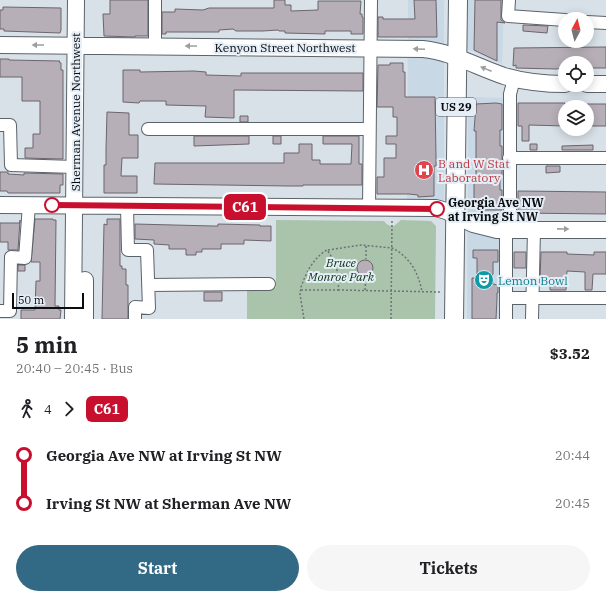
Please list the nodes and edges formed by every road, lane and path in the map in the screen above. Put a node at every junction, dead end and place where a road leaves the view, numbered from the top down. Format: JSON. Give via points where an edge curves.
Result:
{"nodes":[{"id":1,"x":76,"y":0,"type":"edge"},
{"id":2,"x":86,"y":0,"type":"edge"},
{"id":3,"x":155,"y":0,"type":"edge"},
{"id":4,"x":371,"y":0,"type":"edge"},
{"id":5,"x":458,"y":0,"type":"edge"},
{"id":6,"x":508,"y":0,"type":"edge"},
{"id":7,"x":558,"y":20,"type":"edge"},
{"id":8,"x":594,"y":22,"type":"edge"},
{"id":9,"x":606,"y":23,"type":"edge"},
{"id":10,"x":80,"y":45,"type":"junction"},
{"id":11,"x":0,"y":46,"type":"edge"},
{"id":12,"x":155,"y":46,"type":"junction"},
{"id":13,"x":370,"y":48,"type":"junction"},
{"id":14,"x":457,"y":57,"type":"junction"},
{"id":15,"x":514,"y":79,"type":"junction"},
{"id":16,"x":558,"y":84,"type":"edge"},
{"id":17,"x":594,"y":84,"type":"edge"},
{"id":18,"x":606,"y":84,"type":"edge"},
{"id":19,"x":0,"y":125,"type":"edge"},
{"id":20,"x":369,"y":129,"type":"junction"},
{"id":21,"x":148,"y":130,"type":"dead end"},
{"id":22,"x":510,"y":158,"type":"junction"},
{"id":23,"x":606,"y":158,"type":"edge"},
{"id":24,"x":75,"y":167,"type":"junction"},
{"id":25,"x":0,"y":205,"type":"edge"},
{"id":26,"x":29,"y":205,"type":"junction"},
{"id":27,"x":80,"y":205,"type":"junction"},
{"id":28,"x":127,"y":206,"type":"junction"},
{"id":29,"x":369,"y":208,"type":"junction"},
{"id":30,"x":392,"y":215,"type":"dead end"},
{"id":31,"x":455,"y":216,"type":"junction"},
{"id":32,"x":534,"y":230,"type":"junction"},
{"id":33,"x":606,"y":230,"type":"edge"},
{"id":34,"x":508,"y":231,"type":"junction"},
{"id":35,"x":366,"y":246,"type":"junction"},
{"id":36,"x":392,"y":248,"type":"junction"},
{"id":37,"x":327,"y":250,"type":"junction"},
{"id":38,"x":366,"y":259,"type":"dead end"},
{"id":39,"x":366,"y":276,"type":"dead end"},
{"id":40,"x":269,"y":284,"type":"dead end"},
{"id":41,"x":148,"y":285,"type":"junction"},
{"id":42,"x":301,"y":290,"type":"junction"},
{"id":43,"x":338,"y":290,"type":"junction"},
{"id":44,"x":365,"y":291,"type":"junction"},
{"id":45,"x":391,"y":291,"type":"junction"},
{"id":46,"x":422,"y":292,"type":"junction"},
{"id":47,"x":440,"y":292,"type":"dead end"},
{"id":48,"x":506,"y":298,"type":"junction"},
{"id":49,"x":533,"y":298,"type":"junction"},
{"id":50,"x":606,"y":298,"type":"edge"},
{"id":51,"x":0,"y":311,"type":"edge"},
{"id":52,"x":73,"y":319,"type":"edge"},
{"id":53,"x":85,"y":319,"type":"edge"},
{"id":54,"x":135,"y":319,"type":"edge"},
{"id":55,"x":304,"y":319,"type":"edge"},
{"id":56,"x":391,"y":319,"type":"edge"},
{"id":57,"x":454,"y":319,"type":"edge"},
{"id":58,"x":506,"y":319,"type":"edge"},
{"id":59,"x":532,"y":319,"type":"edge"}],
"edges":[{"from":1,"to":10,"type":"main road","name":"Sherman Avenue Northwest"},
{"from":2,"to":10,"type":"main road","name":"Sherman Avenue Northwest"},
{"from":3,"to":12,"type":"lane"},
{"from":4,"to":13,"type":"lane"},
{"from":5,"to":14,"type":"highway","number":"US 29"},
{"from":6,"to":7,"type":"lane","via":[[508,16]]},
{"from":8,"to":9,"type":"lane"},
{"from":10,"to":11,"type":"main road","name":"Kenyon Street Northwest","one_way":true},
{"from":10,"to":12,"type":"main road","name":"Kenyon Street Northwest"},
{"from":10,"to":24,"type":"main road","name":"Sherman Avenue Northwest"},
{"from":10,"to":27,"type":"main road","name":"Sherman Avenue Northwest"},
{"from":13,"to":12,"type":"main road","name":"Kenyon Street Northwest","one_way":true},
{"from":14,"to":13,"type":"main road","name":"Kenyon Street Northwest","one_way":true,"via":[[429,49]]},
{"from":13,"to":20,"type":"lane"},
{"from":15,"to":14,"type":"main road","name":"Kenyon Street Northwest","one_way":true},
{"from":14,"to":31,"type":"highway","number":"US 29"},
{"from":15,"to":16,"type":"main road","name":"Kenyon Street Northwest"},
{"from":15,"to":22,"type":"lane","via":[[510,94]]},
{"from":17,"to":18,"type":"main road"},
{"from":19,"to":24,"type":"lane","via":[[10,125],[11,165]]},
{"from":20,"to":21,"type":"lane"},
{"from":20,"to":29,"type":"lane"},
{"from":22,"to":23,"type":"lane"},
{"from":22,"to":34,"type":"lane"},
{"from":24,"to":27,"type":"main road","name":"Sherman Avenue Northwest"},
{"from":25,"to":26,"type":"main road"},
{"from":26,"to":27,"type":"main road"},
{"from":26,"to":51,"type":"lane","via":[[25,258],[11,257],[10,311]]},
{"from":27,"to":28,"type":"main road"},
{"from":27,"to":52,"type":"main road","name":"Sherman Avenue Northwest"},
{"from":27,"to":53,"type":"main road","name":"Sherman Avenue Northwest"},
{"from":28,"to":29,"type":"main road"},
{"from":28,"to":41,"type":"lane","via":[[128,250],[147,250]]},
{"from":29,"to":31,"type":"main road","via":[[436,208]]},
{"from":30,"to":36,"type":"path"},
{"from":31,"to":34,"type":"main road","via":[[485,228]]},
{"from":31,"to":57,"type":"highway","number":"US 29"},
{"from":32,"to":33,"type":"main road","one_way":true},
{"from":32,"to":34,"type":"main road"},
{"from":32,"to":49,"type":"lane"},
{"from":34,"to":48,"type":"lane"},
{"from":35,"to":36,"type":"path"},
{"from":35,"to":37,"type":"path"},
{"from":35,"to":38,"type":"path"},
{"from":36,"to":45,"type":"path"},
{"from":36,"to":46,"type":"path","via":[[406,257],[414,268]]},
{"from":37,"to":42,"type":"path","via":[[307,270]]},
{"from":37,"to":43,"type":"path","via":[[336,265]]},
{"from":39,"to":44,"type":"path"},
{"from":40,"to":41,"type":"lane"},
{"from":41,"to":54,"type":"lane","via":[[149,308],[135,307]]},
{"from":42,"to":43,"type":"path"},
{"from":42,"to":55,"type":"path"},
{"from":43,"to":44,"type":"path"},
{"from":44,"to":45,"type":"path"},
{"from":45,"to":46,"type":"path"},
{"from":45,"to":56,"type":"path"},
{"from":46,"to":47,"type":"path"},
{"from":48,"to":49,"type":"lane"},
{"from":48,"to":58,"type":"lane"},
{"from":49,"to":50,"type":"lane"},
{"from":49,"to":59,"type":"lane"}]}
